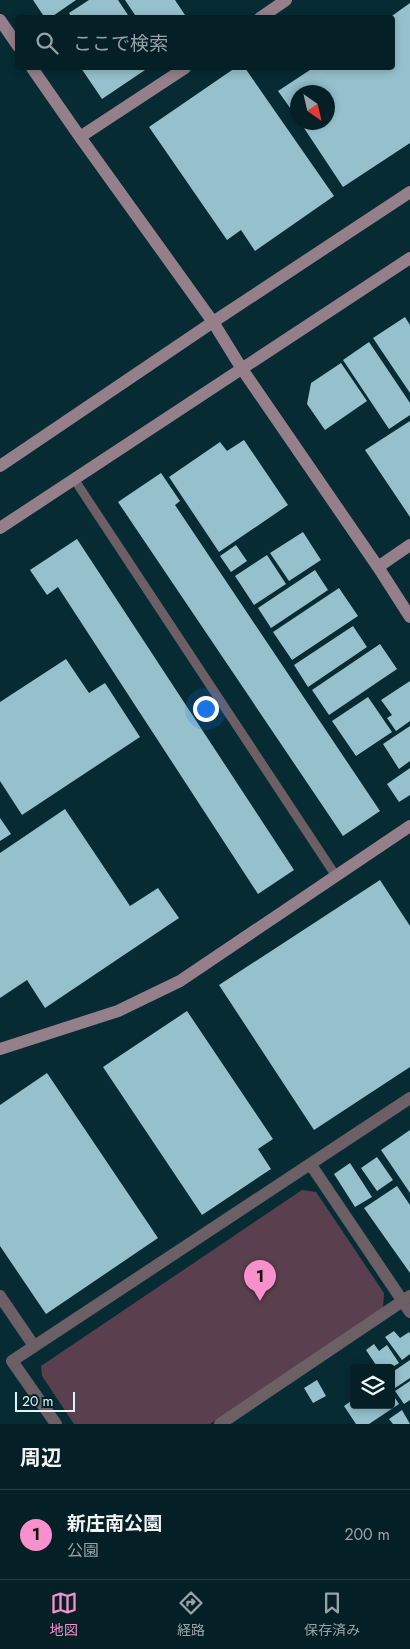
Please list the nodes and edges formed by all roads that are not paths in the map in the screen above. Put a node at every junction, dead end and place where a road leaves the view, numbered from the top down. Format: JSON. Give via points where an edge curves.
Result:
{"nodes":[{"id":1,"x":286,"y":0,"type":"edge"},
{"id":2,"x":264,"y":15,"type":"edge"},
{"id":3,"x":0,"y":20,"type":"edge"},
{"id":4,"x":15,"y":42,"type":"edge"},
{"id":5,"x":33,"y":70,"type":"edge"},
{"id":6,"x":182,"y":70,"type":"edge"},
{"id":7,"x":80,"y":137,"type":"junction"},
{"id":8,"x":410,"y":192,"type":"edge"},
{"id":9,"x":410,"y":258,"type":"edge"},
{"id":10,"x":212,"y":322,"type":"junction"},
{"id":11,"x":242,"y":369,"type":"junction"},
{"id":12,"x":0,"y":466,"type":"edge"},
{"id":13,"x":74,"y":479,"type":"junction"},
{"id":14,"x":0,"y":528,"type":"edge"},
{"id":15,"x":410,"y":545,"type":"edge"},
{"id":16,"x":378,"y":567,"type":"junction"},
{"id":17,"x":410,"y":617,"type":"edge"},
{"id":18,"x":410,"y":826,"type":"edge"},
{"id":19,"x":336,"y":876,"type":"junction"},
{"id":20,"x":0,"y":1049,"type":"edge"},
{"id":21,"x":410,"y":1098,"type":"edge"},
{"id":22,"x":311,"y":1165,"type":"junction"},
{"id":23,"x":0,"y":1296,"type":"edge"},
{"id":24,"x":408,"y":1303,"type":"edge"},
{"id":25,"x":34,"y":1346,"type":"junction"},
{"id":26,"x":56,"y":1424,"type":"edge"},
{"id":27,"x":220,"y":1424,"type":"edge"}],
"edges":[{"from":1,"to":2,"type":"street"},
{"from":3,"to":4,"type":"street"},
{"from":5,"to":7,"type":"street"},
{"from":6,"to":7,"type":"street"},
{"from":7,"to":10,"type":"street"},
{"from":8,"to":10,"type":"street"},
{"from":9,"to":11,"type":"street"},
{"from":10,"to":11,"type":"street"},
{"from":10,"to":12,"type":"street"},
{"from":11,"to":13,"type":"street"},
{"from":11,"to":16,"type":"street"},
{"from":13,"to":14,"type":"street"},
{"from":13,"to":19,"type":"lane"},
{"from":15,"to":16,"type":"street"},
{"from":16,"to":17,"type":"street"},
{"from":18,"to":19,"type":"street"},
{"from":19,"to":20,"type":"street","via":[[180,980],[118,1011]]},
{"from":21,"to":22,"type":"street"},
{"from":22,"to":24,"type":"street"},
{"from":22,"to":25,"type":"street"},
{"from":23,"to":25,"type":"street"},
{"from":24,"to":27,"type":"street"},
{"from":25,"to":26,"type":"street","via":[[12,1361]]}]}
